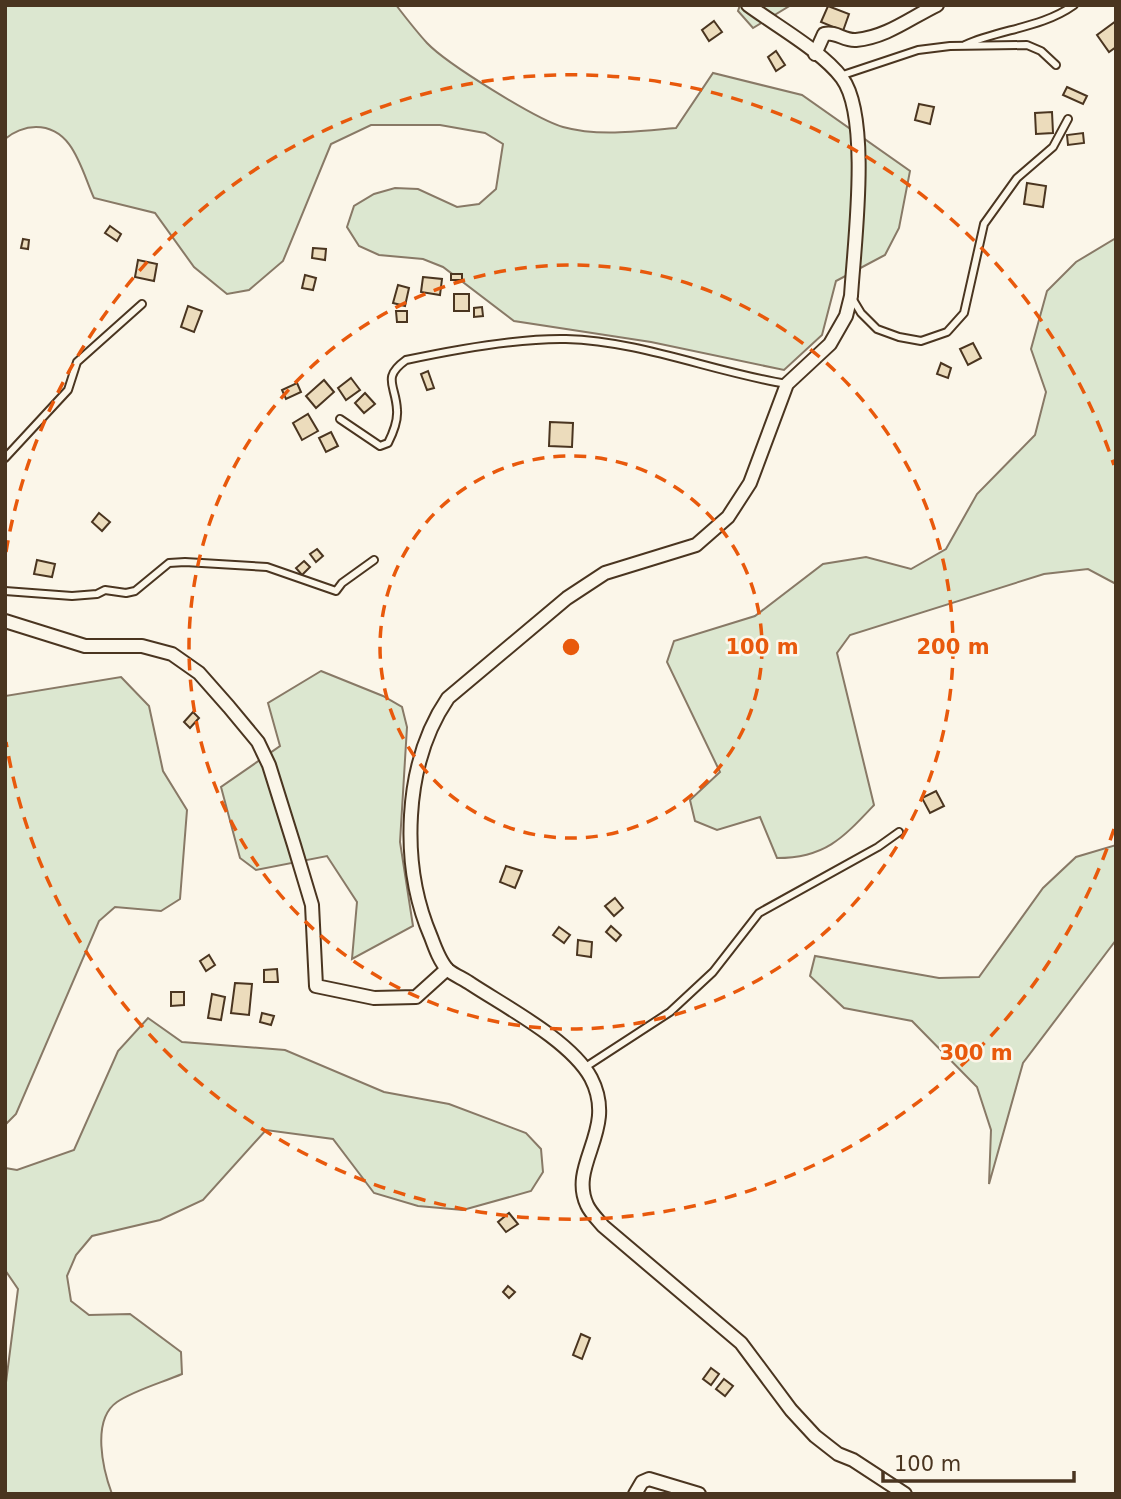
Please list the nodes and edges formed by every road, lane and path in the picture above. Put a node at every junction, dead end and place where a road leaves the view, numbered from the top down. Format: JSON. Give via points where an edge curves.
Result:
{"nodes":[{"id":1,"x":748,"y":5,"type":"edge"},
{"id":2,"x":937,"y":5,"type":"edge"},
{"id":3,"x":1074,"y":5,"type":"edge"},
{"id":4,"x":964,"y":46,"type":"junction"},
{"id":5,"x":815,"y":54,"type":"junction"},
{"id":6,"x":1056,"y":65,"type":"dead end"},
{"id":7,"x":840,"y":76,"type":"junction"},
{"id":8,"x":1068,"y":119,"type":"dead end"},
{"id":9,"x":851,"y":296,"type":"junction"},
{"id":10,"x":142,"y":304,"type":"dead end"},
{"id":11,"x":787,"y":384,"type":"junction"},
{"id":12,"x":340,"y":419,"type":"dead end"},
{"id":13,"x":5,"y":458,"type":"edge"},
{"id":14,"x":374,"y":560,"type":"dead end"},
{"id":15,"x":5,"y":591,"type":"edge"},
{"id":16,"x":5,"y":621,"type":"edge"},
{"id":17,"x":900,"y":832,"type":"dead end"},
{"id":18,"x":447,"y":969,"type":"junction"},
{"id":19,"x":584,"y":1068,"type":"junction"},
{"id":20,"x":635,"y":1494,"type":"edge"},
{"id":21,"x":699,"y":1494,"type":"edge"},
{"id":22,"x":905,"y":1494,"type":"edge"}],
"edges":[{"from":1,"to":5,"type":"street"},
{"from":2,"to":5,"type":"street","via":[[893,30],[869,37],[846,39],[831,32],[824,34]]},
{"from":3,"to":4,"type":"lane","via":[[1052,19]]},
{"from":4,"to":6,"type":"lane","via":[[1027,46]]},
{"from":4,"to":7,"type":"lane","via":[[918,50]]},
{"from":5,"to":7,"type":"street"},
{"from":7,"to":9,"type":"street","via":[[851,97],[858,154]]},
{"from":8,"to":9,"type":"lane","via":[[1054,147],[1017,178],[984,224],[964,313],[947,332],[921,341],[899,337],[877,328]]},
{"from":9,"to":11,"type":"street","via":[[830,344]]},
{"from":10,"to":13,"type":"lane","via":[[77,362],[68,390]]},
{"from":11,"to":12,"type":"lane","via":[[633,348],[567,339],[533,340],[406,360],[390,377],[398,411],[388,443],[380,446]]},
{"from":11,"to":18,"type":"street","via":[[750,483],[728,517],[696,545],[605,573],[567,598],[448,698],[436,716],[418,771],[411,809],[412,846],[415,890]]},
{"from":14,"to":15,"type":"lane","via":[[336,591],[259,565],[185,562],[169,563],[135,591],[126,593],[105,590],[72,596]]},
{"from":16,"to":18,"type":"street","via":[[85,646],[142,646],[172,654],[199,673],[229,706],[258,742],[294,845],[312,905],[316,986],[374,998],[416,997]]},
{"from":17,"to":19,"type":"lane","via":[[759,913],[713,972],[670,1012]]},
{"from":18,"to":19,"type":"street","via":[[576,1056]]},
{"from":19,"to":22,"type":"street","via":[[598,1098],[601,1120],[583,1175],[587,1206],[603,1226],[741,1343],[815,1436]]},
{"from":20,"to":21,"type":"street","via":[[649,1479]]}]}
